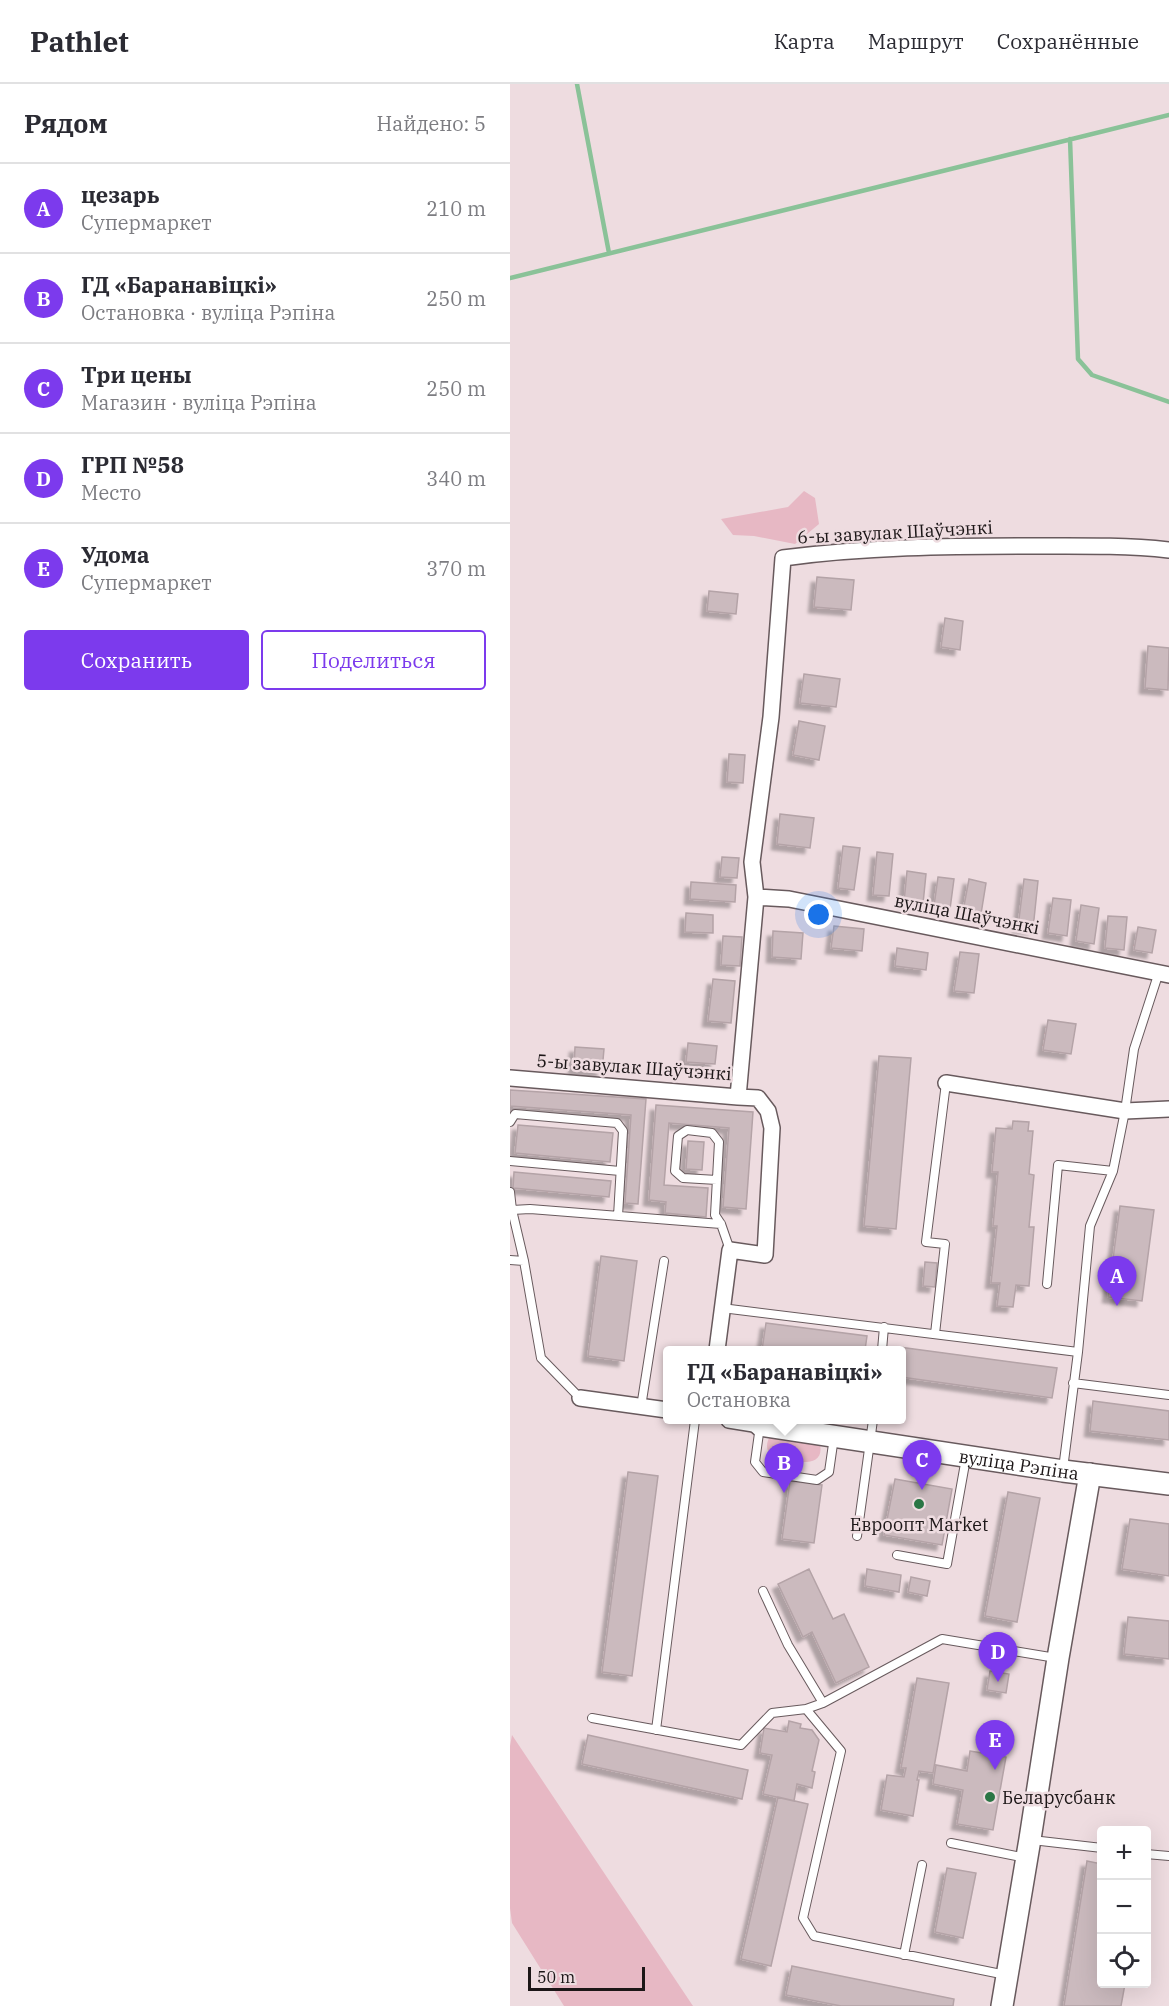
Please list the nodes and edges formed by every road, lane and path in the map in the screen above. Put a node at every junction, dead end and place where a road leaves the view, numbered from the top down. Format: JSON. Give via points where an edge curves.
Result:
{"nodes":[{"id":1,"x":1169,"y":550,"type":"edge"},
{"id":2,"x":756,"y":897,"type":"junction"},
{"id":3,"x":1164,"y":973,"type":"edge"},
{"id":4,"x":510,"y":1078,"type":"edge"},
{"id":5,"x":946,"y":1083,"type":"joint"},
{"id":6,"x":738,"y":1097,"type":"junction"},
{"id":7,"x":1169,"y":1110,"type":"edge"},
{"id":8,"x":1125,"y":1111,"type":"junction"},
{"id":9,"x":510,"y":1122,"type":"edge"},
{"id":10,"x":510,"y":1161,"type":"edge"},
{"id":11,"x":621,"y":1171,"type":"junction"},
{"id":12,"x":1113,"y":1171,"type":"junction"},
{"id":13,"x":717,"y":1180,"type":"junction"},
{"id":14,"x":510,"y":1192,"type":"edge"},
{"id":15,"x":511,"y":1210,"type":"edge"},
{"id":16,"x":618,"y":1216,"type":"junction"},
{"id":17,"x":721,"y":1224,"type":"junction"},
{"id":18,"x":730,"y":1250,"type":"junction"},
{"id":19,"x":510,"y":1260,"type":"edge"},
{"id":20,"x":524,"y":1261,"type":"junction"},
{"id":21,"x":664,"y":1261,"type":"dead end"},
{"id":22,"x":1047,"y":1284,"type":"dead end"},
{"id":23,"x":722,"y":1308,"type":"junction"},
{"id":24,"x":884,"y":1327,"type":"junction"},
{"id":25,"x":934,"y":1334,"type":"junction"},
{"id":26,"x":717,"y":1346,"type":"edge"},
{"id":27,"x":882,"y":1346,"type":"edge"},
{"id":28,"x":1078,"y":1352,"type":"junction"},
{"id":29,"x":1073,"y":1383,"type":"junction"},
{"id":30,"x":1169,"y":1395,"type":"edge"},
{"id":31,"x":580,"y":1398,"type":"joint"},
{"id":32,"x":641,"y":1407,"type":"junction"},
{"id":33,"x":663,"y":1410,"type":"edge"},
{"id":34,"x":694,"y":1424,"type":"edge"},
{"id":35,"x":755,"y":1424,"type":"edge"},
{"id":36,"x":873,"y":1424,"type":"edge"},
{"id":37,"x":760,"y":1425,"type":"junction"},
{"id":38,"x":835,"y":1436,"type":"junction"},
{"id":39,"x":871,"y":1442,"type":"junction"},
{"id":40,"x":967,"y":1456,"type":"junction"},
{"id":41,"x":1063,"y":1471,"type":"junction"},
{"id":42,"x":1090,"y":1474,"type":"junction"},
{"id":43,"x":1169,"y":1484,"type":"edge"},
{"id":44,"x":858,"y":1536,"type":"dead end"},
{"id":45,"x":897,"y":1555,"type":"dead end"},
{"id":46,"x":763,"y":1591,"type":"dead end"},
{"id":47,"x":1058,"y":1658,"type":"junction"},
{"id":48,"x":824,"y":1703,"type":"junction"},
{"id":49,"x":806,"y":1709,"type":"junction"},
{"id":50,"x":592,"y":1718,"type":"dead end"},
{"id":51,"x":656,"y":1730,"type":"junction"},
{"id":52,"x":951,"y":1843,"type":"dead end"},
{"id":53,"x":1097,"y":1848,"type":"edge"},
{"id":54,"x":1029,"y":1849,"type":"junction"},
{"id":55,"x":1151,"y":1854,"type":"edge"},
{"id":56,"x":1169,"y":1856,"type":"edge"},
{"id":57,"x":922,"y":1865,"type":"dead end"},
{"id":58,"x":904,"y":1955,"type":"junction"},
{"id":59,"x":1008,"y":1976,"type":"junction"},
{"id":60,"x":1002,"y":2006,"type":"edge"}],
"edges":[{"from":1,"to":2,"type":"street","name":"6-ы завулак Шаўчэнкі","via":[[964,546],[783,558],[771,717],[752,862]]},
{"from":2,"to":3,"type":"street","name":"вуліца Шаўчэнкі","via":[[789,899]]},
{"from":2,"to":6,"type":"street","name":"5-ы завулак Шаўчэнкі"},
{"from":3,"to":8,"type":"lane","via":[[1134,1049]]},
{"from":4,"to":6,"type":"street","name":"5-ы завулак Шаўчэнкі"},
{"from":5,"to":8,"type":"street"},
{"from":5,"to":25,"type":"lane","via":[[926,1242],[945,1244]]},
{"from":6,"to":18,"type":"street","via":[[758,1098],[768,1111],[772,1128],[765,1255]]},
{"from":7,"to":8,"type":"street"},
{"from":8,"to":12,"type":"lane"},
{"from":9,"to":11,"type":"lane","via":[[515,1114],[617,1123],[623,1131]]},
{"from":10,"to":11,"type":"lane"},
{"from":11,"to":16,"type":"lane"},
{"from":12,"to":22,"type":"lane","via":[[1058,1165]]},
{"from":12,"to":28,"type":"lane","via":[[1090,1226]]},
{"from":13,"to":13,"type":"lane","via":[[719,1142],[712,1133],[687,1130],[678,1136],[675,1171],[683,1178]]},
{"from":13,"to":17,"type":"lane","via":[[715,1215]]},
{"from":14,"to":15,"type":"lane"},
{"from":15,"to":16,"type":"lane"},
{"from":15,"to":20,"type":"lane"},
{"from":16,"to":17,"type":"lane"},
{"from":17,"to":18,"type":"lane"},
{"from":18,"to":23,"type":"street"},
{"from":19,"to":20,"type":"lane"},
{"from":20,"to":31,"type":"lane","via":[[541,1358]]},
{"from":21,"to":32,"type":"lane"},
{"from":23,"to":24,"type":"lane"},
{"from":23,"to":26,"type":"street"},
{"from":24,"to":25,"type":"lane"},
{"from":24,"to":27,"type":"lane"},
{"from":25,"to":28,"type":"lane"},
{"from":28,"to":29,"type":"lane"},
{"from":29,"to":30,"type":"lane"},
{"from":29,"to":41,"type":"lane"},
{"from":31,"to":32,"type":"street"},
{"from":32,"to":33,"type":"street"},
{"from":34,"to":51,"type":"lane"},
{"from":35,"to":37,"type":"street","name":"вуліца Рэпіна"},
{"from":36,"to":39,"type":"lane"},
{"from":37,"to":38,"type":"street","name":"вуліца Рэпіна"},
{"from":37,"to":38,"type":"lane","via":[[755,1462],[763,1472],[817,1480],[829,1472]]},
{"from":38,"to":39,"type":"street","name":"вуліца Рэпіна"},
{"from":39,"to":40,"type":"street","name":"вуліца Рэпіна"},
{"from":39,"to":44,"type":"lane"},
{"from":40,"to":41,"type":"street","name":"вуліца Рэпіна"},
{"from":40,"to":45,"type":"lane","via":[[947,1564]]},
{"from":41,"to":42,"type":"street","name":"вуліца Рэпіна"},
{"from":42,"to":43,"type":"street","name":"вуліца Рэпіна"},
{"from":42,"to":47,"type":"street"},
{"from":46,"to":48,"type":"lane","via":[[788,1645]]},
{"from":47,"to":48,"type":"lane","via":[[942,1639]]},
{"from":47,"to":54,"type":"street"},
{"from":48,"to":49,"type":"lane"},
{"from":49,"to":51,"type":"lane","via":[[772,1713],[741,1745]]},
{"from":49,"to":58,"type":"lane","via":[[841,1751],[803,1918],[814,1936]]},
{"from":50,"to":51,"type":"lane"},
{"from":52,"to":54,"type":"lane"},
{"from":53,"to":54,"type":"lane"},
{"from":54,"to":59,"type":"street"},
{"from":55,"to":56,"type":"lane"},
{"from":57,"to":58,"type":"lane"},
{"from":58,"to":59,"type":"lane"},
{"from":59,"to":60,"type":"street"}]}
